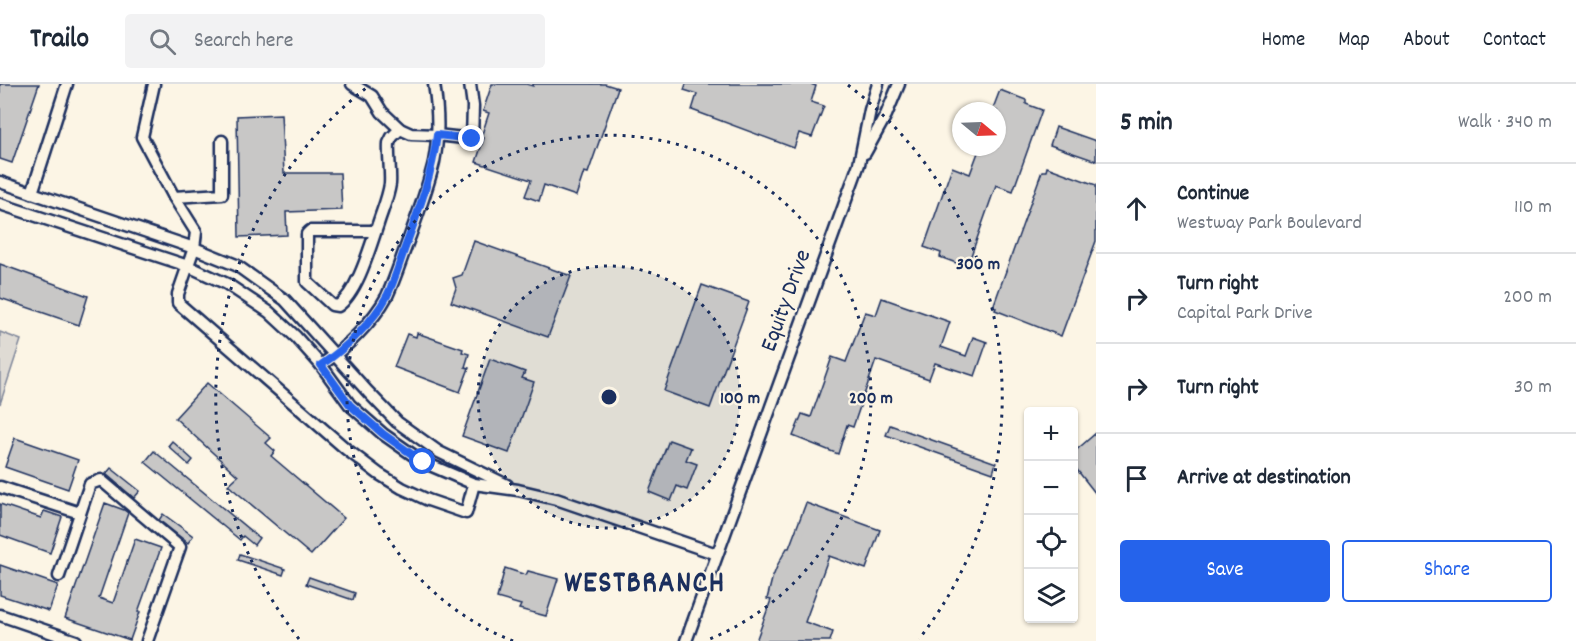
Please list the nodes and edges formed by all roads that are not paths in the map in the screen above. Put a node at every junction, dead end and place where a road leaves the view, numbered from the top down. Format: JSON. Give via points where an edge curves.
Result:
{"nodes":[{"id":1,"x":67,"y":84,"type":"edge"},
{"id":2,"x":154,"y":84,"type":"edge"},
{"id":3,"x":352,"y":84,"type":"edge"},
{"id":4,"x":435,"y":84,"type":"edge"},
{"id":5,"x":470,"y":84,"type":"edge"},
{"id":6,"x":879,"y":84,"type":"edge"},
{"id":7,"x":899,"y":84,"type":"edge"},
{"id":8,"x":400,"y":129,"type":"junction"},
{"id":9,"x":437,"y":135,"type":"junction"},
{"id":10,"x":222,"y":141,"type":"dead end"},
{"id":11,"x":859,"y":164,"type":"junction"},
{"id":12,"x":0,"y":182,"type":"edge"},
{"id":13,"x":32,"y":193,"type":"junction"},
{"id":14,"x":174,"y":197,"type":"junction"},
{"id":15,"x":0,"y":204,"type":"edge"},
{"id":16,"x":375,"y":231,"type":"junction"},
{"id":17,"x":194,"y":248,"type":"junction"},
{"id":18,"x":188,"y":266,"type":"junction"},
{"id":19,"x":336,"y":356,"type":"junction"},
{"id":20,"x":321,"y":365,"type":"junction"},
{"id":21,"x":474,"y":484,"type":"junction"},
{"id":22,"x":0,"y":487,"type":"edge"},
{"id":23,"x":518,"y":490,"type":"junction"},
{"id":24,"x":80,"y":513,"type":"junction"},
{"id":25,"x":717,"y":554,"type":"junction"},
{"id":26,"x":59,"y":576,"type":"dead end"},
{"id":27,"x":0,"y":615,"type":"edge"},
{"id":28,"x":76,"y":641,"type":"edge"},
{"id":29,"x":147,"y":641,"type":"edge"},
{"id":30,"x":686,"y":641,"type":"edge"}],
"edges":[{"from":1,"to":13,"type":"street"},
{"from":2,"to":14,"type":"street","via":[[142,138]]},
{"from":3,"to":8,"type":"street","via":[[372,96]]},
{"from":4,"to":9,"type":"street"},
{"from":5,"to":9,"type":"street","via":[[472,139]]},
{"from":6,"to":11,"type":"street","name":"Equity Drive"},
{"from":7,"to":11,"type":"street","name":"Equity Drive"},
{"from":8,"to":9,"type":"street","via":[[411,134]]},
{"from":8,"to":16,"type":"street","via":[[389,143],[390,182]]},
{"from":9,"to":19,"type":"street","via":[[426,191],[386,296]]},
{"from":10,"to":14,"type":"street","via":[[222,194]]},
{"from":11,"to":25,"type":"street","name":"Equity Drive"},
{"from":12,"to":13,"type":"street"},
{"from":13,"to":17,"type":"street"},
{"from":14,"to":17,"type":"street","via":[[196,232]]},
{"from":15,"to":18,"type":"street"},
{"from":16,"to":16,"type":"street","via":[[344,302],[332,305],[307,282],[307,234]]},
{"from":17,"to":18,"type":"street"},
{"from":17,"to":19,"type":"street","via":[[236,265],[285,300]]},
{"from":18,"to":20,"type":"street","via":[[227,284],[269,312]]},
{"from":18,"to":21,"type":"street","via":[[178,303],[379,474],[421,497],[466,513]]},
{"from":19,"to":20,"type":"street"},
{"from":19,"to":23,"type":"street","via":[[397,422],[439,452]]},
{"from":20,"to":21,"type":"street","via":[[350,405],[383,434],[423,462]]},
{"from":21,"to":23,"type":"street"},
{"from":22,"to":24,"type":"street"},
{"from":23,"to":25,"type":"street","via":[[556,499]]},
{"from":24,"to":26,"type":"street"},
{"from":24,"to":29,"type":"street","via":[[90,484],[101,480],[180,547]]},
{"from":25,"to":30,"type":"street","name":"Equity Drive"},
{"from":27,"to":28,"type":"street"}]}
